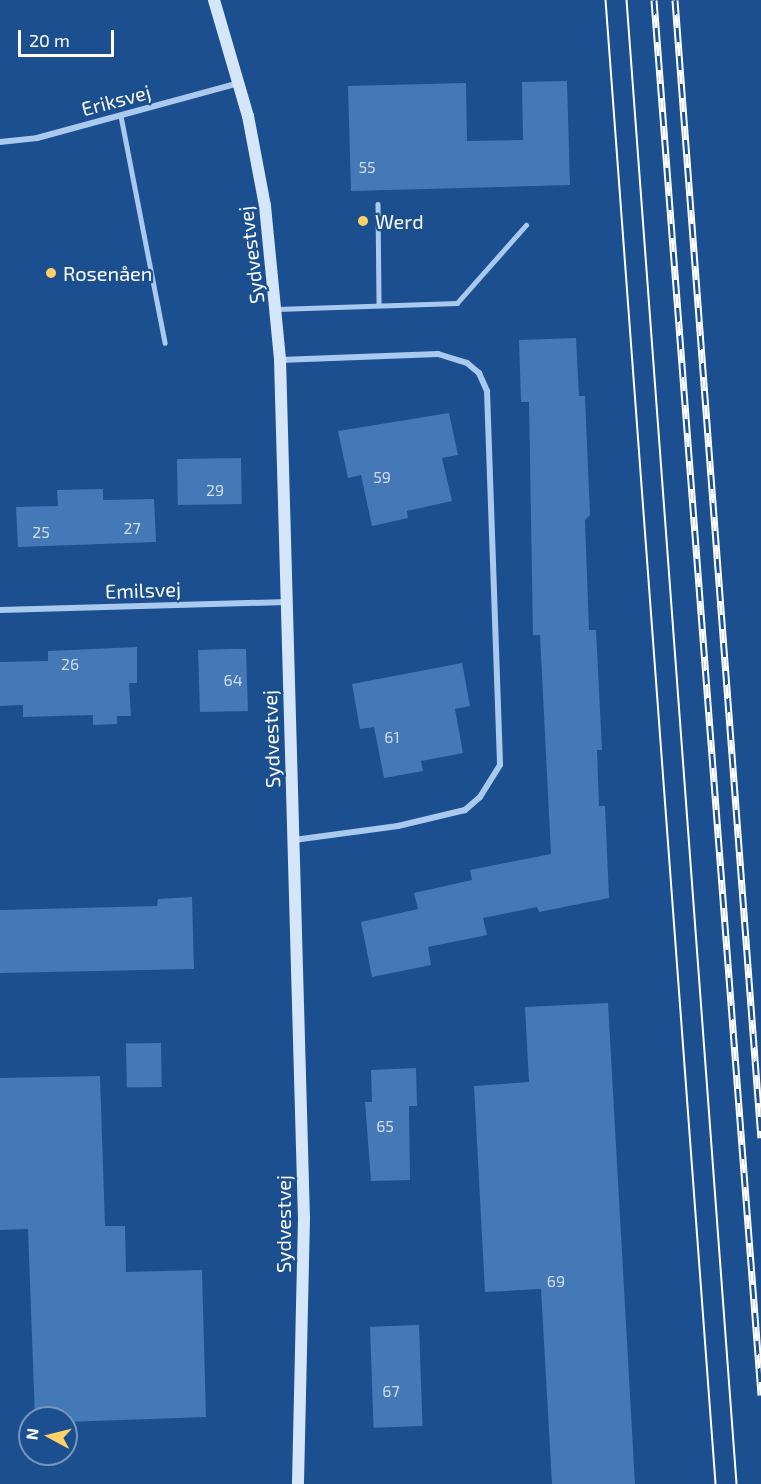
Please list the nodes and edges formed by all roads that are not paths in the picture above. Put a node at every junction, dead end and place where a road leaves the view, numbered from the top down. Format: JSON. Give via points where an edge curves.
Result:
{"nodes":[{"id":1,"x":214,"y":0,"type":"edge"},
{"id":2,"x":239,"y":83,"type":"junction"},
{"id":3,"x":121,"y":116,"type":"junction"},
{"id":4,"x":0,"y":142,"type":"edge"},
{"id":5,"x":378,"y":204,"type":"dead end"},
{"id":6,"x":526,"y":225,"type":"dead end"},
{"id":7,"x":379,"y":305,"type":"junction"},
{"id":8,"x":277,"y":309,"type":"junction"},
{"id":9,"x":165,"y":343,"type":"dead end"},
{"id":10,"x":280,"y":360,"type":"junction"},
{"id":11,"x":287,"y":602,"type":"junction"},
{"id":12,"x":0,"y":610,"type":"edge"},
{"id":13,"x":294,"y":840,"type":"junction"},
{"id":14,"x":298,"y":1484,"type":"edge"}],
"edges":[{"from":1,"to":2,"type":"street","name":"Sydvestvej"},
{"from":2,"to":3,"type":"street","name":"Eriksvej"},
{"from":2,"to":8,"type":"street","name":"Sydvestvej","via":[[265,206]]},
{"from":3,"to":4,"type":"street","name":"Eriksvej","via":[[37,138]]},
{"from":3,"to":9,"type":"lane"},
{"from":5,"to":7,"type":"lane"},
{"from":6,"to":7,"type":"lane","via":[[457,303]]},
{"from":7,"to":8,"type":"lane"},
{"from":8,"to":10,"type":"street","name":"Sydvestvej"},
{"from":10,"to":11,"type":"street","name":"Sydvestvej"},
{"from":10,"to":13,"type":"street","via":[[438,354],[467,363],[479,373],[487,391],[500,753],[500,765],[492,782],[465,810],[398,826]]},
{"from":11,"to":12,"type":"street","name":"Emilsvej"},
{"from":11,"to":13,"type":"street","name":"Sydvestvej"},
{"from":13,"to":14,"type":"street","name":"Sydvestvej","via":[[304,1218]]}]}
